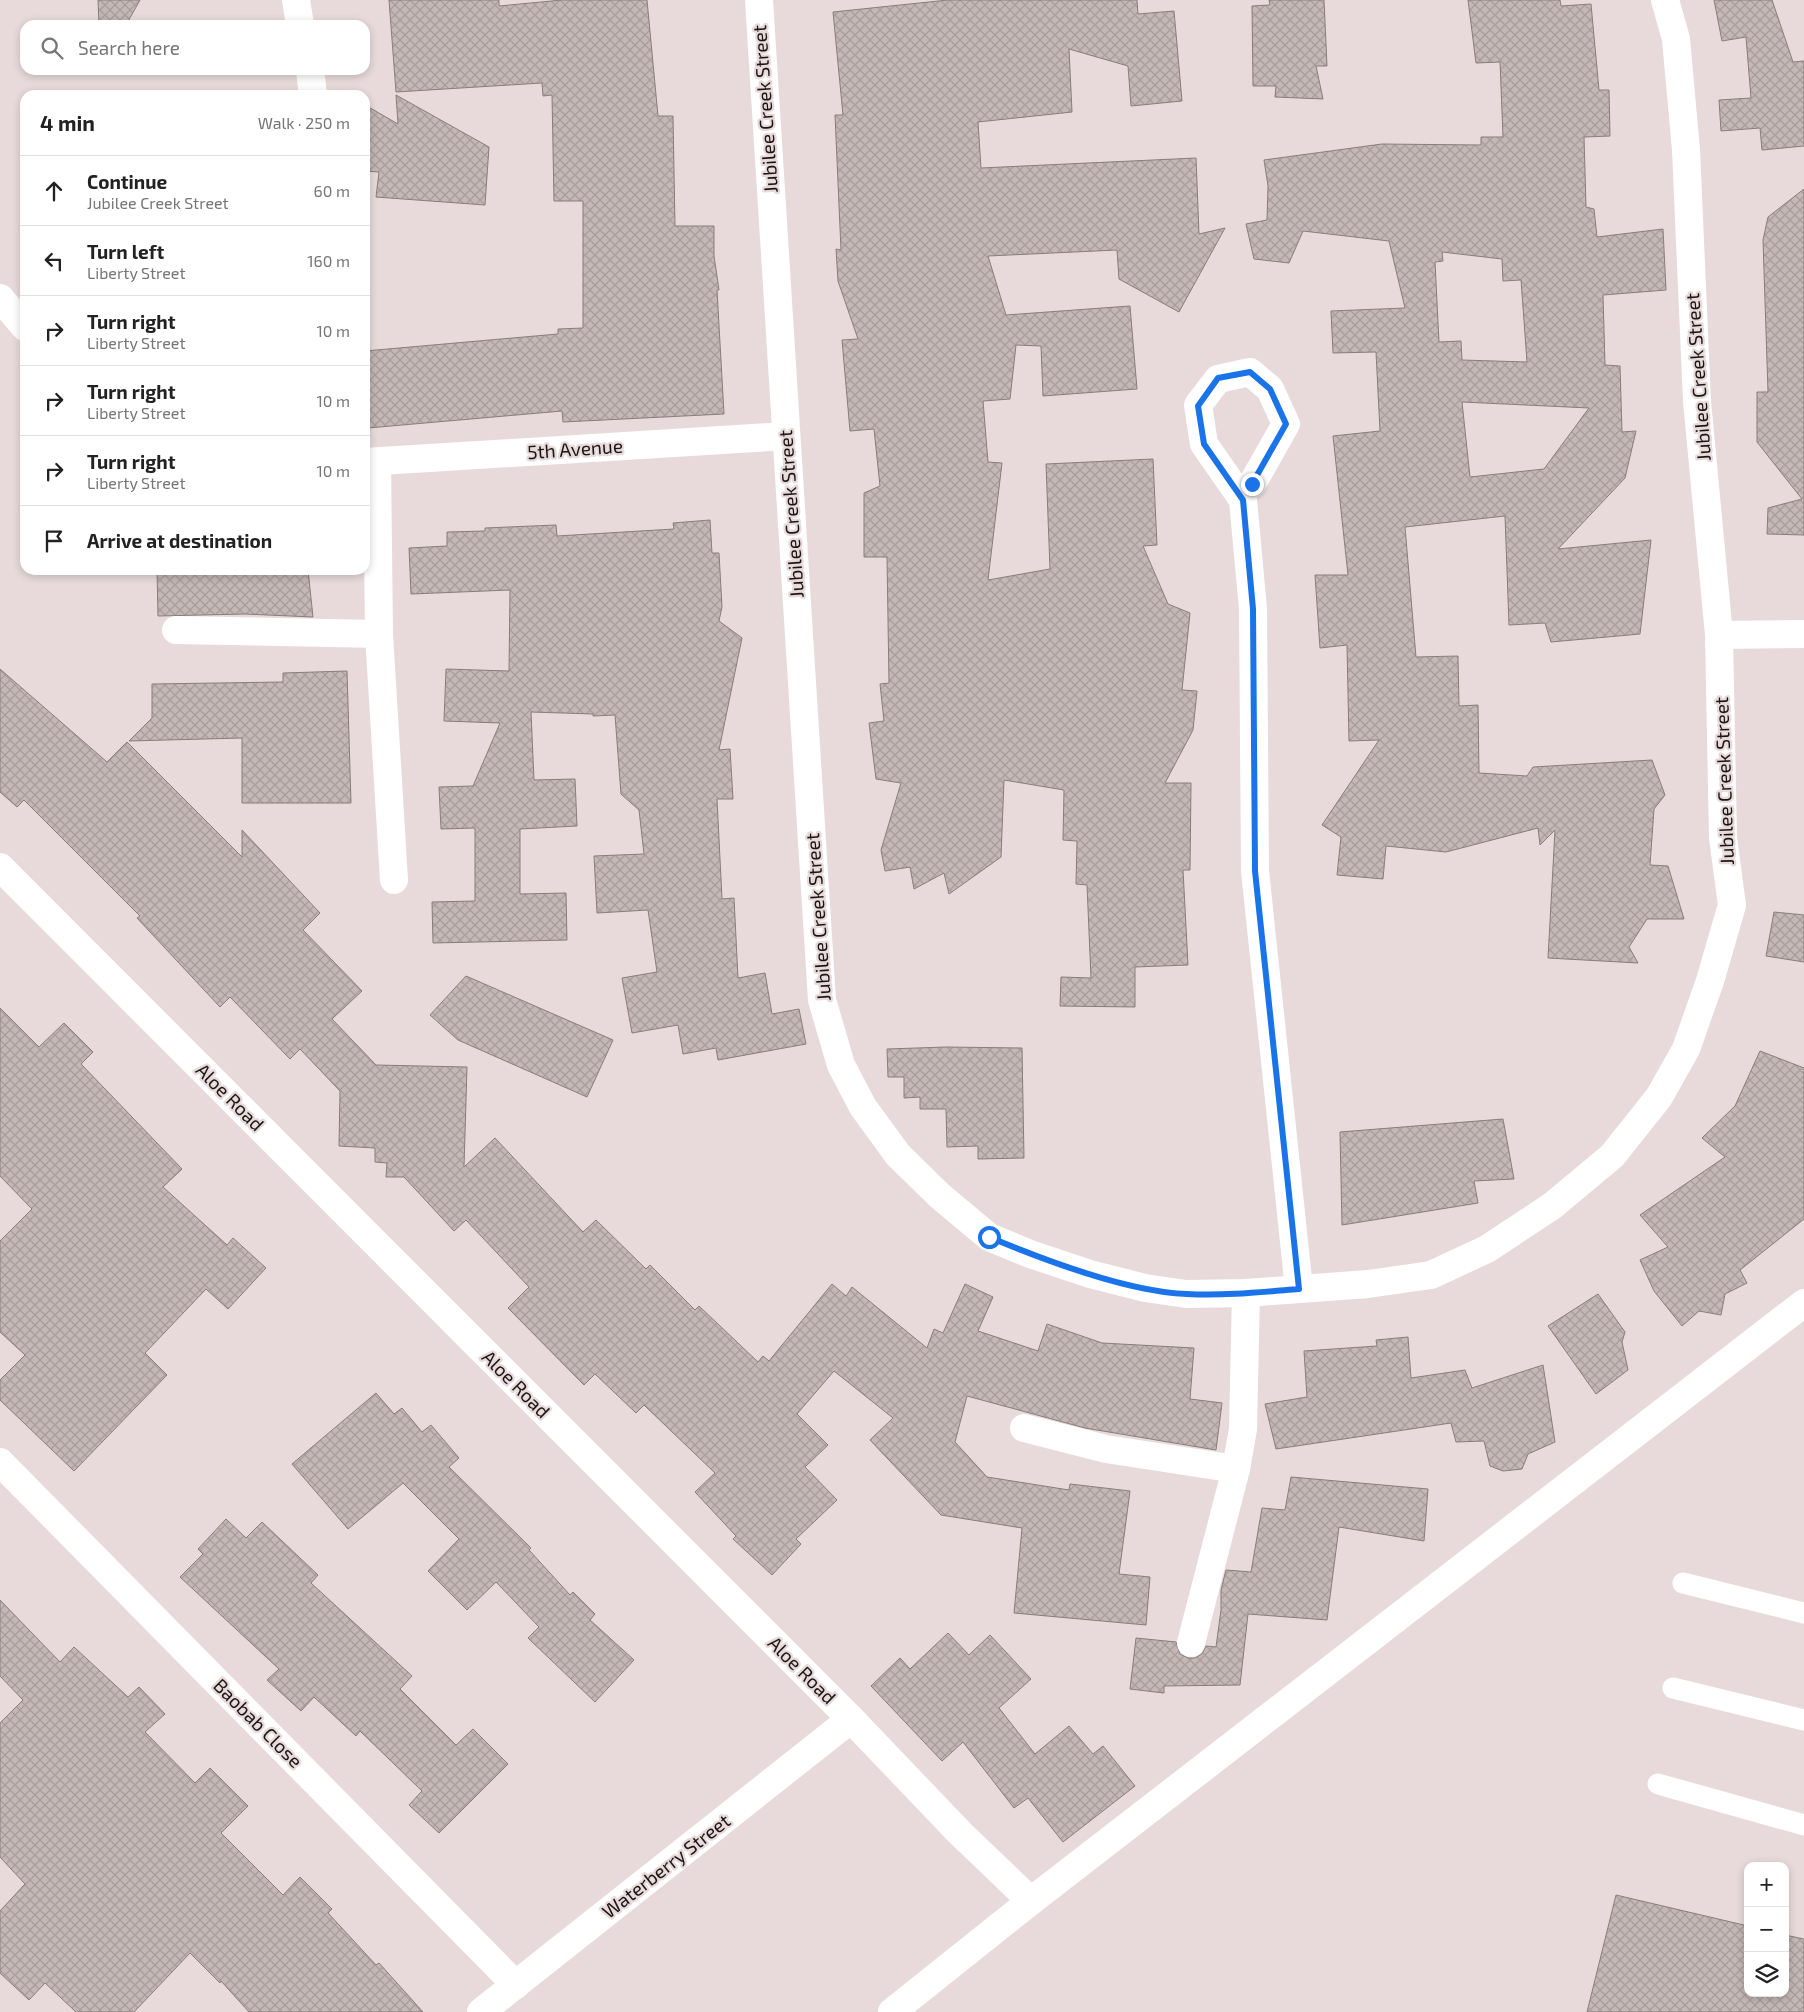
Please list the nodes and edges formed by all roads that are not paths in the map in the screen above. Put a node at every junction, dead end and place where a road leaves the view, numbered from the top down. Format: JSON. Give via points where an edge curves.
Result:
{"nodes":[{"id":1,"x":759,"y":0,"type":"edge"},
{"id":2,"x":1665,"y":0,"type":"edge"},
{"id":3,"x":311,"y":75,"type":"edge"},
{"id":4,"x":312,"y":90,"type":"edge"},
{"id":5,"x":0,"y":298,"type":"edge"},
{"id":6,"x":20,"y":320,"type":"edge"},
{"id":7,"x":786,"y":436,"type":"junction"},
{"id":8,"x":371,"y":462,"type":"edge"},
{"id":9,"x":1252,"y":484,"type":"dead end"},
{"id":10,"x":176,"y":630,"type":"dead end"},
{"id":11,"x":379,"y":634,"type":"junction"},
{"id":12,"x":1804,"y":634,"type":"edge"},
{"id":13,"x":1719,"y":635,"type":"junction"},
{"id":14,"x":0,"y":867,"type":"edge"},
{"id":15,"x":394,"y":880,"type":"dead end"},
{"id":16,"x":1299,"y":1289,"type":"junction"},
{"id":17,"x":1246,"y":1293,"type":"junction"},
{"id":18,"x":1804,"y":1304,"type":"edge"},
{"id":19,"x":1024,"y":1428,"type":"dead end"},
{"id":20,"x":0,"y":1462,"type":"edge"},
{"id":21,"x":1236,"y":1469,"type":"junction"},
{"id":22,"x":1682,"y":1583,"type":"dead end"},
{"id":23,"x":1804,"y":1613,"type":"edge"},
{"id":24,"x":1191,"y":1643,"type":"dead end"},
{"id":25,"x":1673,"y":1688,"type":"dead end"},
{"id":26,"x":851,"y":1719,"type":"junction"},
{"id":27,"x":1804,"y":1720,"type":"edge"},
{"id":28,"x":1658,"y":1784,"type":"dead end"},
{"id":29,"x":1804,"y":1825,"type":"edge"},
{"id":30,"x":1031,"y":1901,"type":"junction"},
{"id":31,"x":516,"y":1984,"type":"junction"},
{"id":32,"x":481,"y":2012,"type":"edge"},
{"id":33,"x":892,"y":2012,"type":"edge"}],
"edges":[{"from":1,"to":7,"type":"street","name":"Jubilee Creek Street"},
{"from":2,"to":13,"type":"street","name":"Jubilee Creek Street","via":[[1676,39],[1686,150],[1698,401]]},
{"from":3,"to":4,"type":"street"},
{"from":5,"to":6,"type":"street"},
{"from":7,"to":8,"type":"street","name":"5th Avenue"},
{"from":7,"to":17,"type":"street","name":"Jubilee Creek Street","via":[[822,1000],[841,1065],[863,1107],[898,1155],[989,1237],[1030,1254],[1145,1288],[1186,1294]]},
{"from":8,"to":11,"type":"street"},
{"from":9,"to":16,"type":"street","via":[[1286,424],[1270,389],[1250,372],[1218,378],[1198,406],[1204,444],[1243,500],[1253,609],[1255,871]]},
{"from":10,"to":11,"type":"street"},
{"from":11,"to":15,"type":"street"},
{"from":12,"to":13,"type":"street"},
{"from":13,"to":16,"type":"street","name":"Jubilee Creek Street","via":[[1723,838],[1732,905],[1686,1049],[1659,1097],[1612,1156],[1552,1206],[1486,1249],[1431,1275]]},
{"from":14,"to":26,"type":"street","name":"Aloe Road"},
{"from":16,"to":17,"type":"street","name":"Jubilee Creek Street"},
{"from":17,"to":21,"type":"street","via":[[1243,1429]]},
{"from":18,"to":30,"type":"street"},
{"from":19,"to":21,"type":"street","via":[[1106,1449]]},
{"from":20,"to":31,"type":"street","name":"Baobab Close"},
{"from":21,"to":24,"type":"street"},
{"from":22,"to":23,"type":"lane"},
{"from":25,"to":27,"type":"lane"},
{"from":26,"to":30,"type":"street","name":"Aloe Road","via":[[958,1832]]},
{"from":26,"to":31,"type":"street","name":"Waterberry Street"},
{"from":28,"to":29,"type":"lane"},
{"from":30,"to":33,"type":"street"},
{"from":31,"to":32,"type":"street","name":"Waterberry Street"}]}
